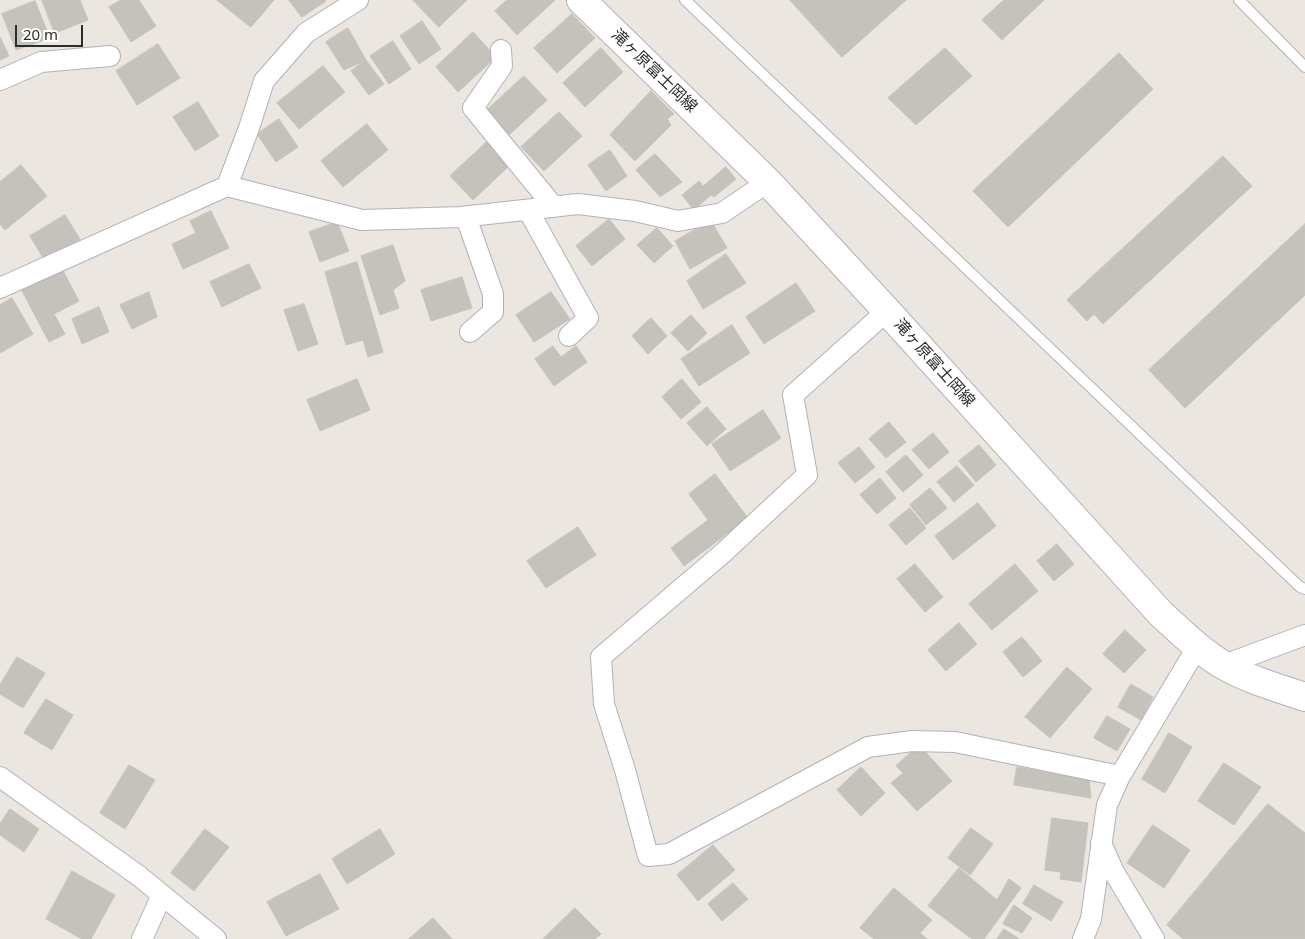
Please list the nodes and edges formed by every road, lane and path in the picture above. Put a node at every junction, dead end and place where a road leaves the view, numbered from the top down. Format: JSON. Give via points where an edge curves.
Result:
{"nodes":[{"id":1,"x":358,"y":0,"type":"edge"},
{"id":2,"x":581,"y":0,"type":"edge"},
{"id":3,"x":685,"y":0,"type":"edge"},
{"id":4,"x":1239,"y":0,"type":"edge"},
{"id":5,"x":501,"y":50,"type":"dead end"},
{"id":6,"x":110,"y":56,"type":"dead end"},
{"id":7,"x":1305,"y":67,"type":"edge"},
{"id":8,"x":0,"y":80,"type":"edge"},
{"id":9,"x":768,"y":182,"type":"junction"},
{"id":10,"x":227,"y":186,"type":"junction"},
{"id":11,"x":554,"y":207,"type":"junction"},
{"id":12,"x":528,"y":210,"type":"junction"},
{"id":13,"x":466,"y":217,"type":"junction"},
{"id":14,"x":0,"y":288,"type":"edge"},
{"id":15,"x":887,"y":311,"type":"junction"},
{"id":16,"x":470,"y":332,"type":"dead end"},
{"id":17,"x":570,"y":336,"type":"dead end"},
{"id":18,"x":1305,"y":589,"type":"edge"},
{"id":19,"x":1305,"y":635,"type":"edge"},
{"id":20,"x":1198,"y":646,"type":"junction"},
{"id":21,"x":1224,"y":665,"type":"junction"},
{"id":22,"x":1305,"y":697,"type":"edge"},
{"id":23,"x":1120,"y":776,"type":"junction"},
{"id":24,"x":0,"y":777,"type":"edge"},
{"id":25,"x":1101,"y":843,"type":"junction"},
{"id":26,"x":162,"y":895,"type":"junction"},
{"id":27,"x":142,"y":939,"type":"edge"},
{"id":28,"x":216,"y":939,"type":"edge"},
{"id":29,"x":1083,"y":939,"type":"edge"},
{"id":30,"x":1154,"y":939,"type":"edge"}],
"edges":[{"from":1,"to":10,"type":"street","via":[[306,33],[264,80]]},
{"from":2,"to":9,"type":"main road","name":"滝ヶ原富士岡線"},
{"from":3,"to":18,"type":"lane"},
{"from":4,"to":7,"type":"lane"},
{"from":5,"to":11,"type":"street","via":[[502,66],[473,108]]},
{"from":6,"to":8,"type":"street","via":[[41,62]]},
{"from":9,"to":11,"type":"street","via":[[722,213],[678,221],[635,211],[578,204]]},
{"from":9,"to":15,"type":"main road","name":"滝ヶ原富士岡線"},
{"from":10,"to":13,"type":"street","via":[[362,220]]},
{"from":10,"to":14,"type":"street"},
{"from":11,"to":12,"type":"street"},
{"from":12,"to":13,"type":"street"},
{"from":12,"to":17,"type":"street","via":[[588,318]]},
{"from":13,"to":16,"type":"street","via":[[493,294],[493,312]]},
{"from":15,"to":20,"type":"main road","name":"滝ヶ原富士岡線","via":[[1161,614]]},
{"from":15,"to":23,"type":"street","via":[[793,395],[808,474],[723,553],[601,657],[604,704],[648,856],[669,854],[868,747],[912,741],[955,742]]},
{"from":19,"to":21,"type":"street"},
{"from":20,"to":21,"type":"main road","name":"滝ヶ原富士岡線"},
{"from":20,"to":23,"type":"street"},
{"from":21,"to":22,"type":"main road","name":"滝ヶ原富士岡線","via":[[1265,684]]},
{"from":23,"to":25,"type":"street","via":[[1107,805]]},
{"from":24,"to":26,"type":"street"},
{"from":25,"to":29,"type":"street","via":[[1091,919]]},
{"from":25,"to":30,"type":"street","via":[[1114,872]]},
{"from":26,"to":27,"type":"street"},
{"from":26,"to":28,"type":"street"}]}
